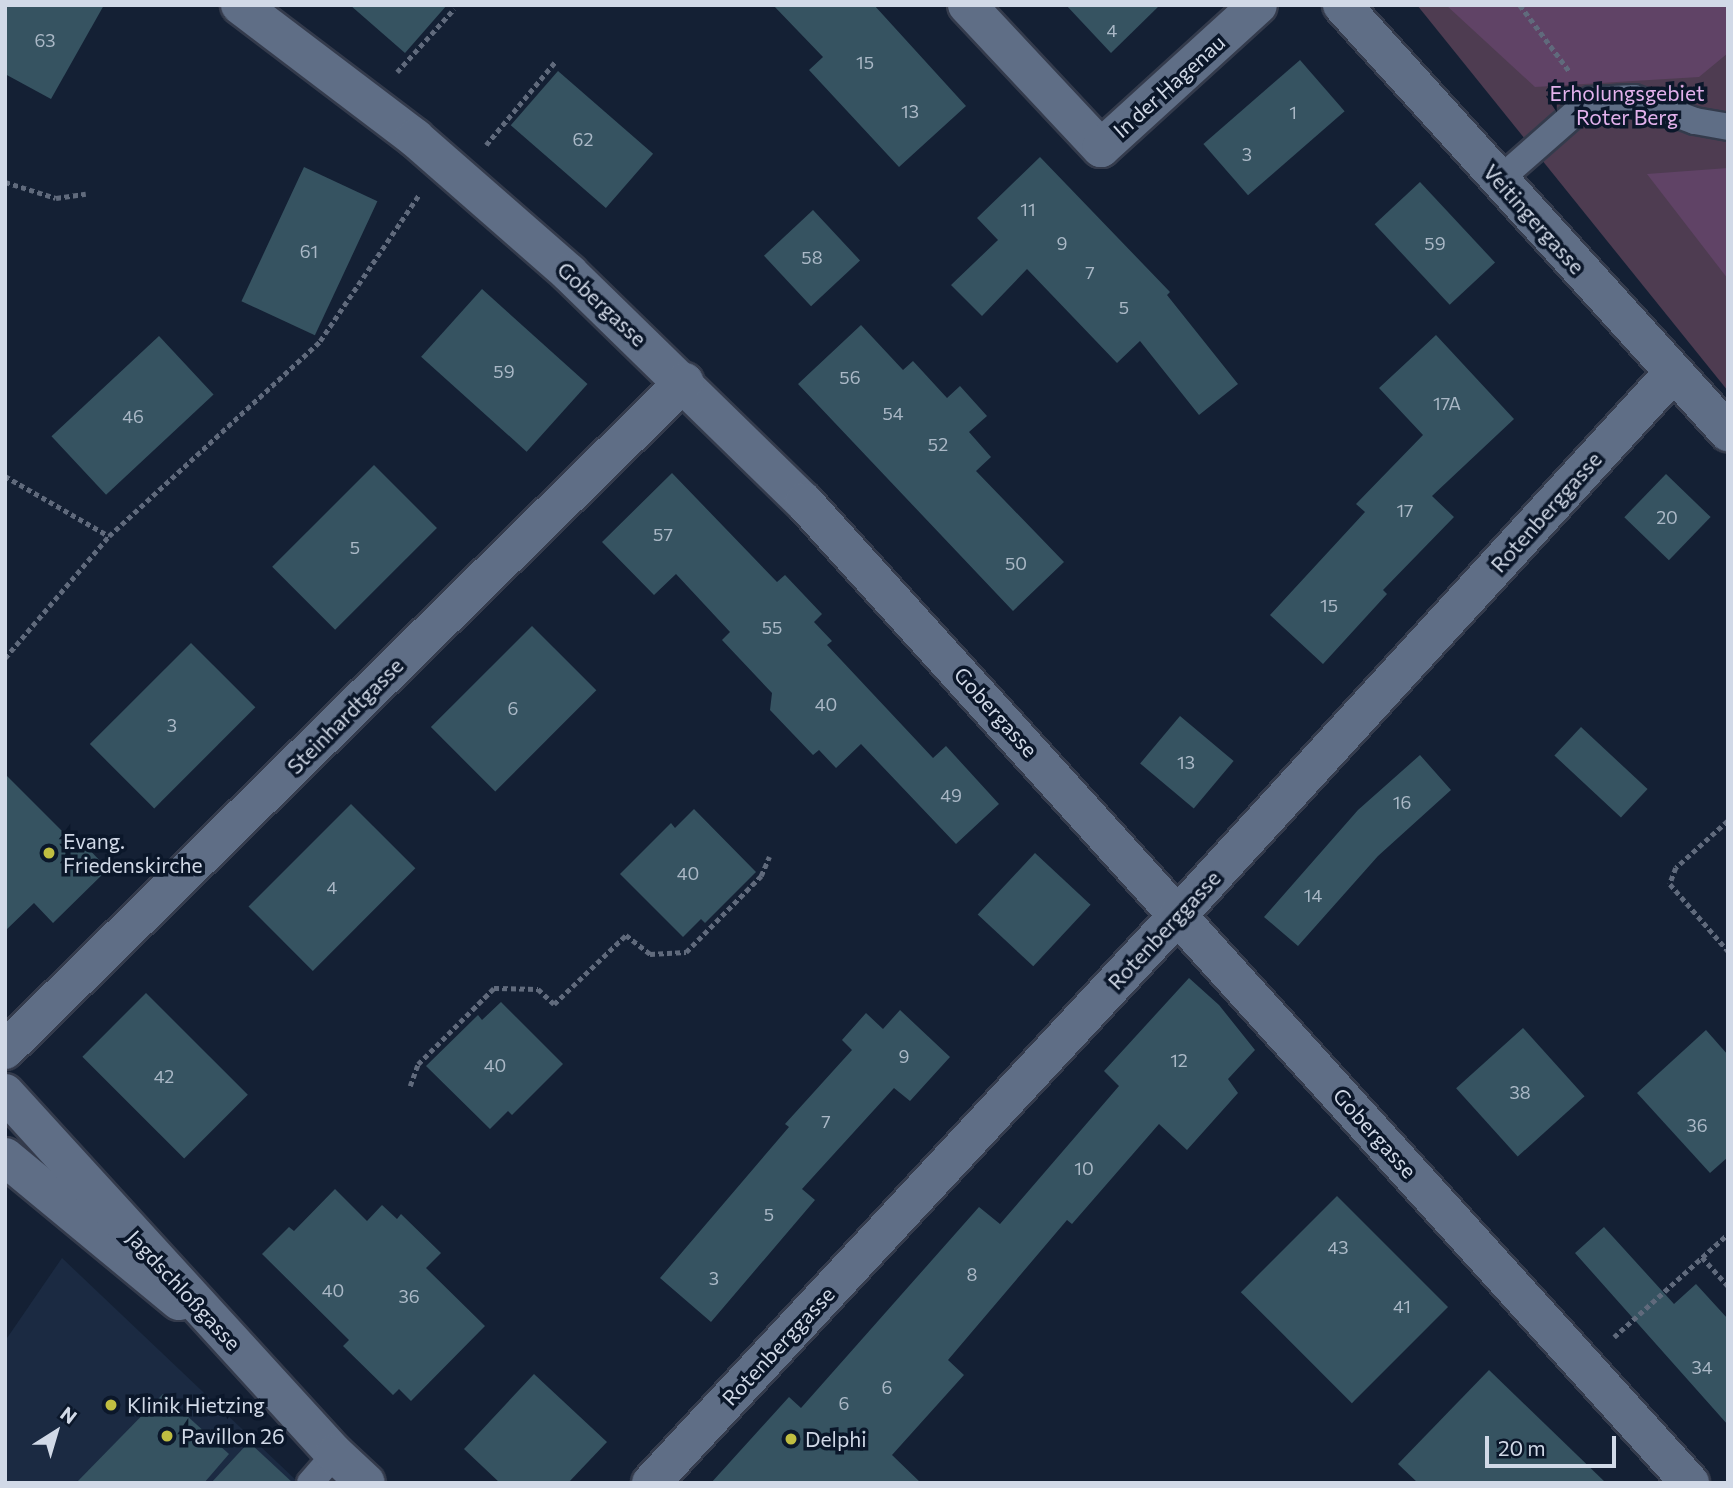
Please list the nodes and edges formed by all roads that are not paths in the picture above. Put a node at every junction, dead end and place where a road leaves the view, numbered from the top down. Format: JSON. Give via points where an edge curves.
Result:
{"nodes":[{"id":1,"x":240,"y":5,"type":"edge"},
{"id":2,"x":967,"y":5,"type":"edge"},
{"id":3,"x":1258,"y":5,"type":"edge"},
{"id":4,"x":1342,"y":5,"type":"edge"},
{"id":5,"x":1728,"y":127,"type":"edge"},
{"id":6,"x":1499,"y":180,"type":"junction"},
{"id":7,"x":1672,"y":374,"type":"junction"},
{"id":8,"x":684,"y":382,"type":"junction"},
{"id":9,"x":1728,"y":432,"type":"edge"},
{"id":10,"x":1178,"y":915,"type":"junction"},
{"id":11,"x":5,"y":1050,"type":"edge"},
{"id":12,"x":5,"y":1093,"type":"edge"},
{"id":13,"x":5,"y":1157,"type":"edge"},
{"id":14,"x":244,"y":1355,"type":"junction"},
{"id":15,"x":335,"y":1454,"type":"junction"},
{"id":16,"x":310,"y":1483,"type":"edge"},
{"id":17,"x":366,"y":1483,"type":"edge"},
{"id":18,"x":650,"y":1483,"type":"edge"},
{"id":19,"x":1690,"y":1483,"type":"edge"}],
"edges":[{"from":1,"to":8,"type":"street","name":"Gobergasse","via":[[415,138]]},
{"from":2,"to":3,"type":"street","name":"In der Hagenau","via":[[1101,148]]},
{"from":4,"to":6,"type":"street","name":"Veitingergasse"},
{"from":5,"to":6,"type":"lane","via":[[1695,121],[1634,98],[1590,100]]},
{"from":6,"to":7,"type":"street","name":"Veitingergasse"},
{"from":7,"to":9,"type":"street","name":"Veitingergasse"},
{"from":7,"to":10,"type":"street","name":"Rotenberggasse"},
{"from":8,"to":10,"type":"street","name":"Gobergasse","via":[[804,502]]},
{"from":8,"to":11,"type":"street","name":"Steinhardtgasse"},
{"from":10,"to":18,"type":"street","name":"Rotenberggasse"},
{"from":10,"to":19,"type":"street","name":"Gobergasse"},
{"from":12,"to":14,"type":"street","name":"Jagdschloßgasse"},
{"from":13,"to":14,"type":"street"},
{"from":14,"to":15,"type":"street","name":"Jagdschloßgasse"},
{"from":15,"to":16,"type":"lane"},
{"from":15,"to":17,"type":"street","name":"Jagdschloßgasse"}]}
